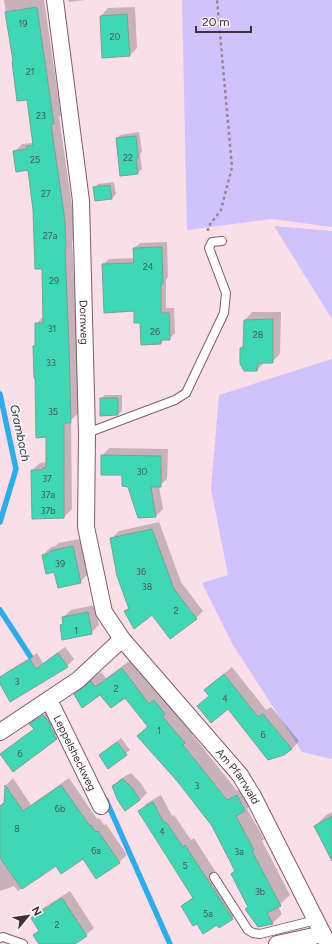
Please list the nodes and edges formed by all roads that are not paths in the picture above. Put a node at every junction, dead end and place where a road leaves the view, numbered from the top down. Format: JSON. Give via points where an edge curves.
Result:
{"nodes":[{"id":1,"x":55,"y":0,"type":"edge"},
{"id":2,"x":222,"y":240,"type":"dead end"},
{"id":3,"x":87,"y":433,"type":"junction"},
{"id":4,"x":122,"y":639,"type":"junction"},
{"id":5,"x":49,"y":700,"type":"junction"},
{"id":6,"x":0,"y":732,"type":"edge"},
{"id":7,"x":101,"y":806,"type":"dead end"},
{"id":8,"x":214,"y":876,"type":"dead end"},
{"id":9,"x":323,"y":933,"type":"edge"},
{"id":10,"x":0,"y":938,"type":"edge"},
{"id":11,"x":24,"y":944,"type":"edge"},
{"id":12,"x":277,"y":944,"type":"edge"}],
"edges":[{"from":1,"to":3,"type":"street","name":"Dornweg","via":[[81,201]]},
{"from":2,"to":3,"type":"lane","via":[[212,242],[209,248],[226,293],[224,313],[186,393],[176,400]]},
{"from":3,"to":4,"type":"street","name":"Dornweg","via":[[86,527],[104,612]]},
{"from":4,"to":5,"type":"street","via":[[78,680]]},
{"from":4,"to":9,"type":"street","name":"Am Pfarrwald","via":[[240,776],[254,798]]},
{"from":5,"to":6,"type":"street"},
{"from":5,"to":7,"type":"street","name":"Leppelsheckweg"},
{"from":8,"to":9,"type":"lane","via":[[248,930],[253,933]]},
{"from":9,"to":12,"type":"street"},
{"from":10,"to":11,"type":"lane","via":[[3,936]]}]}
